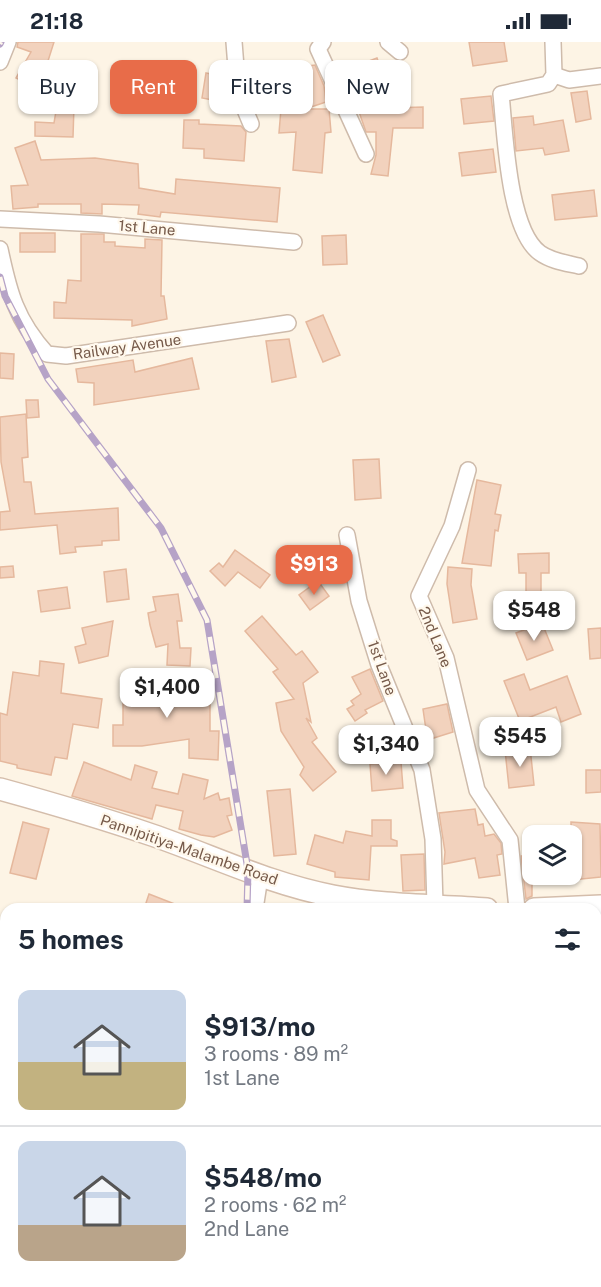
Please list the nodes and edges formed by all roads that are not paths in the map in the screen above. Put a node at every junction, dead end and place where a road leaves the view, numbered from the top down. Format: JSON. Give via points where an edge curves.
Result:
{"nodes":[{"id":1,"x":8,"y":42,"type":"edge"},
{"id":2,"x":234,"y":42,"type":"edge"},
{"id":3,"x":322,"y":42,"type":"edge"},
{"id":4,"x":553,"y":42,"type":"edge"},
{"id":5,"x":0,"y":62,"type":"edge"},
{"id":6,"x":554,"y":75,"type":"junction"},
{"id":7,"x":601,"y":76,"type":"edge"},
{"id":8,"x":251,"y":124,"type":"dead end"},
{"id":9,"x":366,"y":154,"type":"dead end"},
{"id":10,"x":0,"y":219,"type":"edge"},
{"id":11,"x":294,"y":243,"type":"dead end"},
{"id":12,"x":0,"y":249,"type":"edge"},
{"id":13,"x":579,"y":266,"type":"dead end"},
{"id":14,"x":288,"y":322,"type":"dead end"},
{"id":15,"x":468,"y":470,"type":"dead end"},
{"id":16,"x":348,"y":535,"type":"dead end"},
{"id":17,"x":0,"y":789,"type":"edge"},
{"id":18,"x":260,"y":877,"type":"junction"},
{"id":19,"x":332,"y":902,"type":"edge"},
{"id":20,"x":256,"y":903,"type":"edge"},
{"id":21,"x":435,"y":903,"type":"edge"},
{"id":22,"x":515,"y":903,"type":"edge"}],
"edges":[{"from":1,"to":5,"type":"street"},
{"from":2,"to":8,"type":"street","via":[[238,93]]},
{"from":3,"to":9,"type":"street","via":[[318,49]]},
{"from":4,"to":6,"type":"street"},
{"from":6,"to":7,"type":"street","via":[[569,80]]},
{"from":6,"to":13,"type":"street","via":[[548,84],[501,94],[515,210],[539,253]]},
{"from":10,"to":11,"type":"street","name":"1st Lane","via":[[99,224]]},
{"from":12,"to":14,"type":"street","name":"Railway Avenue","via":[[14,302],[28,333],[47,354],[66,356]]},
{"from":15,"to":22,"type":"street","name":"2nd Lane","via":[[452,526],[419,596],[446,658],[477,790],[510,840]]},
{"from":16,"to":21,"type":"street","name":"1st Lane","via":[[359,601],[379,665],[422,771],[433,839]]},
{"from":17,"to":18,"type":"street","name":"Pannipitiya-Malambe Road","via":[[151,835]]},
{"from":18,"to":19,"type":"street","name":"Pannipitiya-Malambe Road"},
{"from":18,"to":20,"type":"street"}]}
